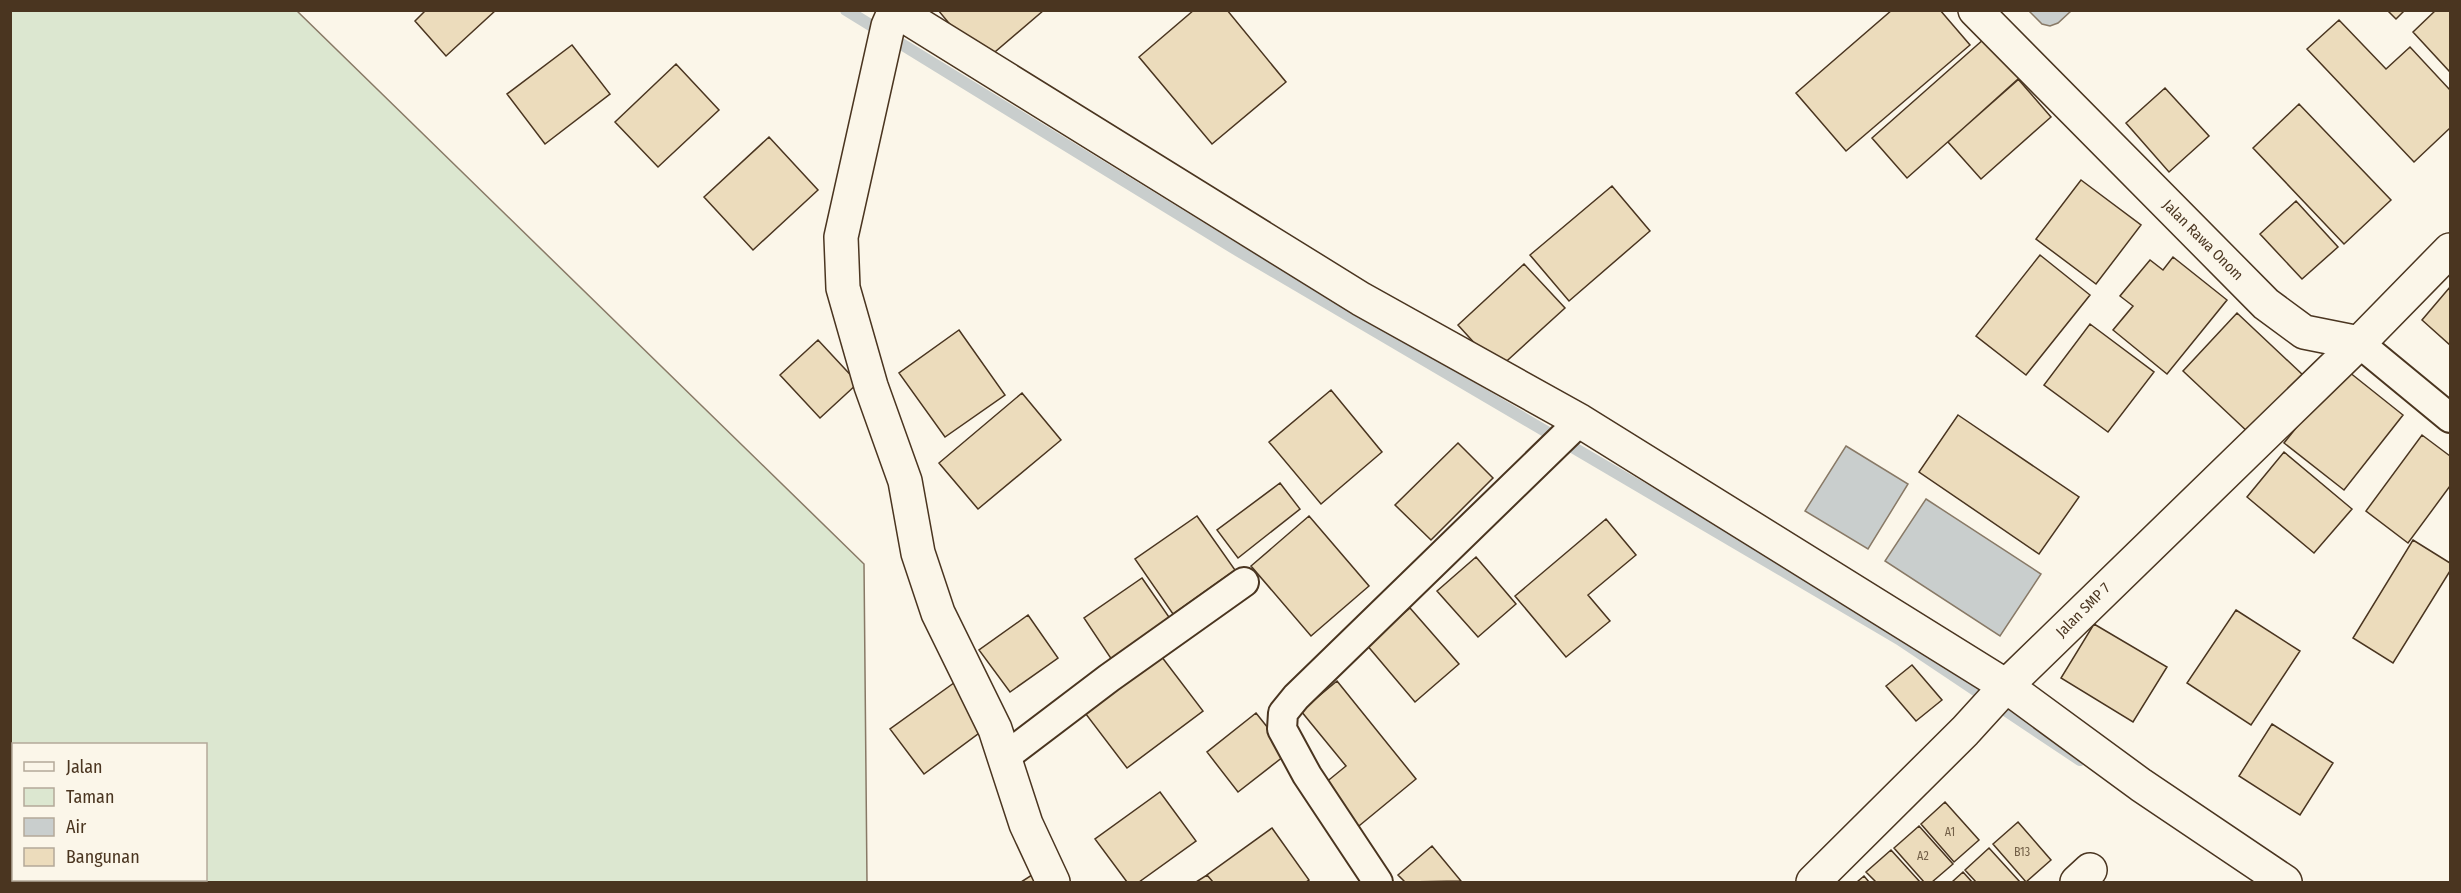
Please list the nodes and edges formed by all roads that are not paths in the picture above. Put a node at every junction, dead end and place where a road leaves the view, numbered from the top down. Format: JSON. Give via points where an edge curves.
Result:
{"nodes":[{"id":1,"x":1975,"y":10,"type":"edge"},
{"id":2,"x":890,"y":24,"type":"edge"},
{"id":3,"x":2451,"y":250,"type":"edge"},
{"id":4,"x":2359,"y":343,"type":"junction"},
{"id":5,"x":2451,"y":418,"type":"edge"},
{"id":6,"x":1574,"y":426,"type":"junction"},
{"id":7,"x":1244,"y":582,"type":"dead end"},
{"id":8,"x":2005,"y":687,"type":"junction"},
{"id":9,"x":1005,"y":757,"type":"junction"},
{"id":10,"x":1053,"y":882,"type":"edge"},
{"id":11,"x":1377,"y":882,"type":"edge"},
{"id":12,"x":1813,"y":882,"type":"edge"},
{"id":13,"x":2285,"y":882,"type":"edge"}],
"edges":[{"from":1,"to":4,"type":"street","name":"Jalan Rawa Onom","via":[[2266,304],[2304,332]]},
{"from":2,"to":6,"type":"street"},
{"from":2,"to":9,"type":"street","via":[[841,237],[843,288],[871,386],[905,480],[918,553],[935,603],[996,729]]},
{"from":3,"to":4,"type":"street"},
{"from":4,"to":5,"type":"street"},
{"from":4,"to":8,"type":"street","name":"Jalan SMP 7"},
{"from":6,"to":8,"type":"street"},
{"from":6,"to":11,"type":"street","via":[[1283,713],[1282,729],[1307,775]]},
{"from":7,"to":9,"type":"street"},
{"from":8,"to":12,"type":"street","name":"Jalan SMP 7"},
{"from":8,"to":13,"type":"street"},
{"from":9,"to":10,"type":"street","via":[[1026,824]]}]}
